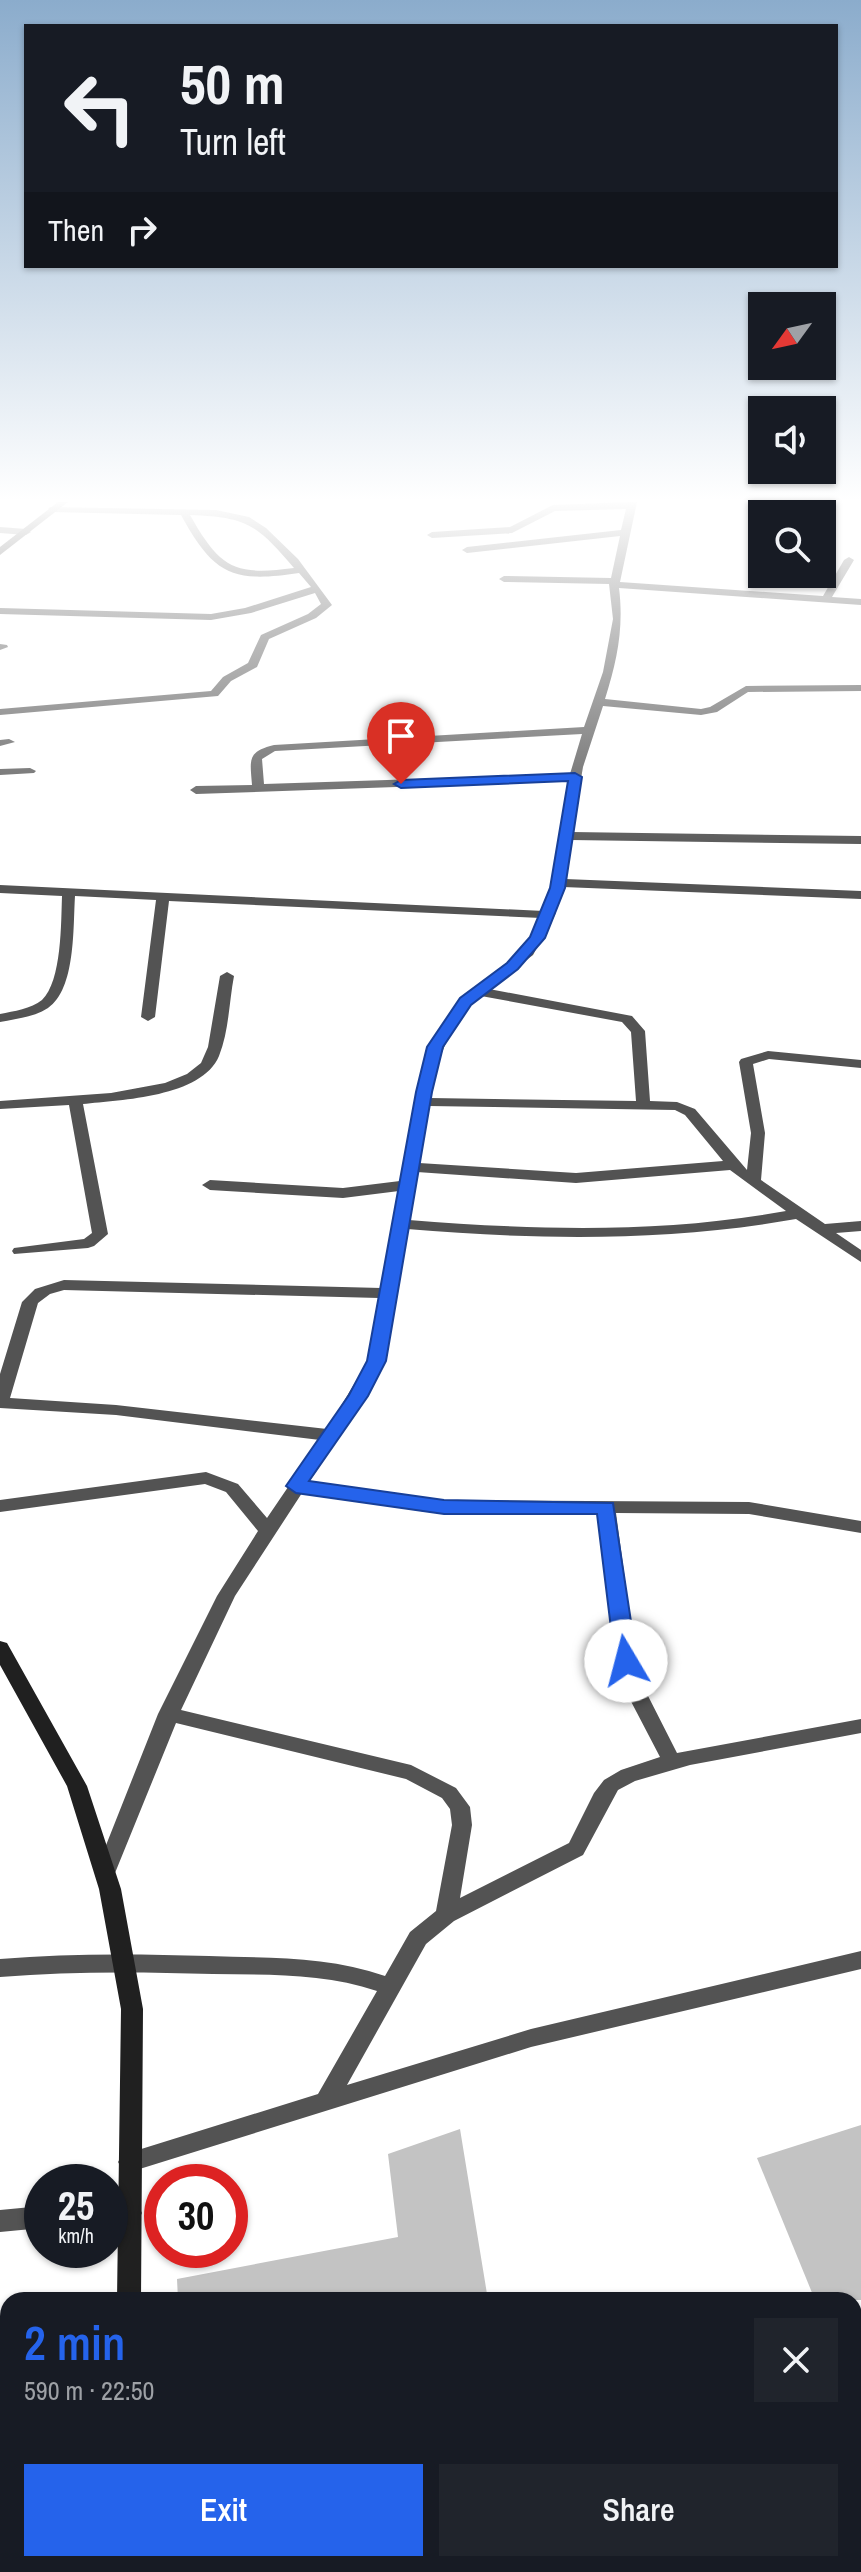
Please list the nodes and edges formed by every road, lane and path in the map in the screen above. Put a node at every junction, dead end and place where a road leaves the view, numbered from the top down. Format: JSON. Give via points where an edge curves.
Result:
{"nodes":[{"id":1,"x":296,"y":622,"type":"edge"},
{"id":2,"x":617,"y":622,"type":"edge"},
{"id":3,"x":861,"y":688,"type":"edge"},
{"id":4,"x":598,"y":702,"type":"junction"},
{"id":5,"x":0,"y":712,"type":"edge"},
{"id":6,"x":589,"y":730,"type":"junction"},
{"id":7,"x":30,"y":771,"type":"dead end"},
{"id":8,"x":0,"y":772,"type":"edge"},
{"id":9,"x":575,"y":777,"type":"junction"},
{"id":10,"x":258,"y":787,"type":"junction"},
{"id":11,"x":196,"y":790,"type":"dead end"},
{"id":12,"x":568,"y":836,"type":"junction"},
{"id":13,"x":861,"y":840,"type":"edge"},
{"id":14,"x":558,"y":883,"type":"junction"},
{"id":15,"x":0,"y":889,"type":"edge"},
{"id":16,"x":69,"y":893,"type":"junction"},
{"id":17,"x":861,"y":895,"type":"edge"},
{"id":18,"x":163,"y":897,"type":"junction"},
{"id":19,"x":549,"y":915,"type":"junction"},
{"id":20,"x":227,"y":976,"type":"dead end"},
{"id":21,"x":478,"y":991,"type":"junction"},
{"id":22,"x":148,"y":1017,"type":"dead end"},
{"id":23,"x":0,"y":1018,"type":"edge"},
{"id":24,"x":861,"y":1064,"type":"edge"},
{"id":25,"x":75,"y":1098,"type":"junction"},
{"id":26,"x":422,"y":1102,"type":"junction"},
{"id":27,"x":643,"y":1103,"type":"junction"},
{"id":28,"x":0,"y":1105,"type":"edge"},
{"id":29,"x":732,"y":1165,"type":"junction"},
{"id":30,"x":412,"y":1167,"type":"junction"},
{"id":31,"x":753,"y":1182,"type":"junction"},
{"id":32,"x":210,"y":1185,"type":"dead end"},
{"id":33,"x":409,"y":1185,"type":"junction"},
{"id":34,"x":801,"y":1213,"type":"junction"},
{"id":35,"x":402,"y":1224,"type":"junction"},
{"id":36,"x":861,"y":1226,"type":"edge"},
{"id":37,"x":823,"y":1229,"type":"junction"},
{"id":38,"x":20,"y":1251,"type":"dead end"},
{"id":39,"x":861,"y":1257,"type":"edge"},
{"id":40,"x":390,"y":1293,"type":"junction"},
{"id":41,"x":0,"y":1402,"type":"edge"},
{"id":42,"x":329,"y":1435,"type":"junction"},
{"id":43,"x":296,"y":1486,"type":"junction"},
{"id":44,"x":0,"y":1506,"type":"edge"},
{"id":45,"x":606,"y":1508,"type":"junction"},
{"id":46,"x":861,"y":1527,"type":"edge"},
{"id":47,"x":266,"y":1529,"type":"junction"},
{"id":48,"x":0,"y":1648,"type":"edge"},
{"id":49,"x":168,"y":1714,"type":"junction"},
{"id":50,"x":861,"y":1726,"type":"edge"},
{"id":51,"x":672,"y":1762,"type":"junction"},
{"id":52,"x":105,"y":1873,"type":"junction"},
{"id":53,"x":446,"y":1915,"type":"junction"},
{"id":54,"x":861,"y":1960,"type":"edge"},
{"id":55,"x":123,"y":1962,"type":"junction"},
{"id":56,"x":0,"y":1968,"type":"edge"},
{"id":57,"x":389,"y":1986,"type":"junction"},
{"id":58,"x":324,"y":2104,"type":"junction"},
{"id":59,"x":130,"y":2162,"type":"junction"},
{"id":60,"x":128,"y":2172,"type":"edge"},
{"id":61,"x":24,"y":2219,"type":"edge"},
{"id":62,"x":0,"y":2221,"type":"edge"},
{"id":63,"x":126,"y":2268,"type":"edge"},
{"id":64,"x":128,"y":2292,"type":"edge"}],
"edges":[{"from":1,"to":5,"type":"street","via":[[265,637],[253,665],[227,679],[214,694]]},
{"from":2,"to":4,"type":"street"},
{"from":3,"to":4,"type":"street","via":[[746,689],[701,712]]},
{"from":4,"to":6,"type":"street"},
{"from":6,"to":9,"type":"street"},
{"from":6,"to":10,"type":"street","via":[[274,748],[256,759]]},
{"from":7,"to":8,"type":"street"},
{"from":9,"to":10,"type":"street"},
{"from":9,"to":12,"type":"street"},
{"from":10,"to":11,"type":"street"},
{"from":12,"to":13,"type":"street"},
{"from":12,"to":14,"type":"street"},
{"from":14,"to":17,"type":"street"},
{"from":14,"to":19,"type":"street"},
{"from":15,"to":16,"type":"street"},
{"from":16,"to":18,"type":"street"},
{"from":16,"to":23,"type":"street","via":[[53,995],[38,1008]]},
{"from":18,"to":19,"type":"street"},
{"from":18,"to":22,"type":"street"},
{"from":19,"to":21,"type":"street","via":[[528,952]]},
{"from":20,"to":25,"type":"street","via":[[210,1059],[192,1079],[134,1093]]},
{"from":21,"to":26,"type":"street","via":[[435,1047]]},
{"from":21,"to":27,"type":"street","via":[[627,1019],[638,1031]]},
{"from":24,"to":31,"type":"street","via":[[768,1055],[746,1062],[758,1133]]},
{"from":25,"to":28,"type":"street"},
{"from":25,"to":38,"type":"street","via":[[100,1234],[88,1243]]},
{"from":26,"to":27,"type":"street"},
{"from":26,"to":30,"type":"street"},
{"from":27,"to":29,"type":"street","via":[[690,1112]]},
{"from":29,"to":30,"type":"street","via":[[576,1178]]},
{"from":29,"to":31,"type":"street"},
{"from":30,"to":33,"type":"street"},
{"from":31,"to":34,"type":"street"},
{"from":32,"to":33,"type":"street","via":[[343,1193]]},
{"from":33,"to":35,"type":"street"},
{"from":34,"to":35,"type":"street","via":[[644,1234],[539,1235]]},
{"from":34,"to":37,"type":"street"},
{"from":35,"to":40,"type":"street"},
{"from":36,"to":37,"type":"street"},
{"from":37,"to":39,"type":"street"},
{"from":40,"to":41,"type":"street","via":[[48,1288],[30,1302]]},
{"from":40,"to":42,"type":"street","via":[[376,1361]]},
{"from":41,"to":42,"type":"street"},
{"from":42,"to":43,"type":"street"},
{"from":43,"to":45,"type":"street","via":[[444,1507]]},
{"from":43,"to":47,"type":"street"},
{"from":44,"to":47,"type":"street","via":[[206,1478],[232,1488]]},
{"from":45,"to":46,"type":"street","via":[[749,1508]]},
{"from":45,"to":51,"type":"street","via":[[626,1661]]},
{"from":47,"to":49,"type":"street"},
{"from":48,"to":52,"type":"main road","via":[[77,1786]]},
{"from":49,"to":52,"type":"street"},
{"from":49,"to":53,"type":"street","via":[[411,1773],[449,1793],[460,1807],[462,1825]]},
{"from":50,"to":51,"type":"street"},
{"from":51,"to":53,"type":"street","via":[[626,1774],[613,1783],[586,1837],[564,1857]]},
{"from":52,"to":55,"type":"main road"},
{"from":53,"to":57,"type":"street","via":[[418,1938]]},
{"from":54,"to":58,"type":"street","via":[[531,2038]]},
{"from":55,"to":56,"type":"street"},
{"from":55,"to":57,"type":"street","via":[[341,1970]]},
{"from":55,"to":59,"type":"main road","via":[[132,2009]]},
{"from":57,"to":58,"type":"street"},
{"from":58,"to":59,"type":"street"},
{"from":59,"to":60,"type":"main road"},
{"from":61,"to":62,"type":"street"},
{"from":63,"to":64,"type":"main road"}]}
